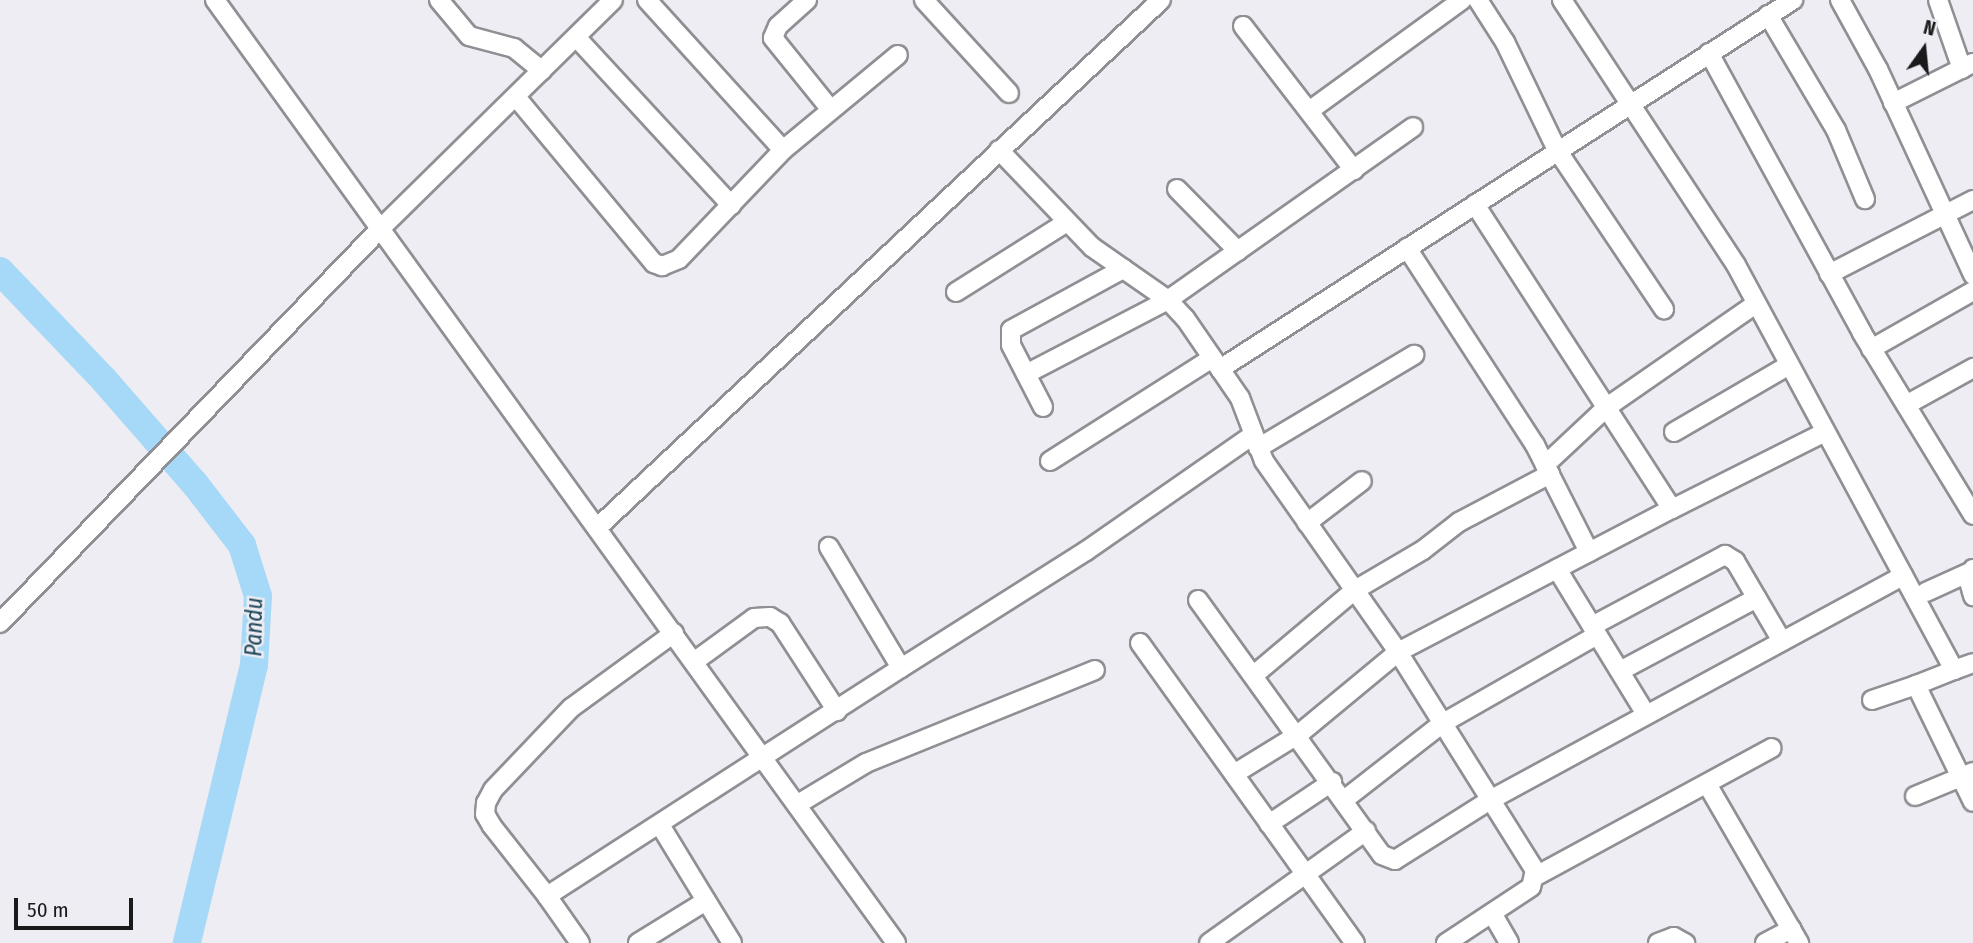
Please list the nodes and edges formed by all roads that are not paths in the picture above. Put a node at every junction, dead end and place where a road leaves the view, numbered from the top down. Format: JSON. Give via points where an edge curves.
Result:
{"nodes":[{"id":1,"x":215,"y":0,"type":"edge"},
{"id":2,"x":439,"y":0,"type":"edge"},
{"id":3,"x":613,"y":0,"type":"edge"},
{"id":4,"x":647,"y":0,"type":"edge"},
{"id":5,"x":807,"y":0,"type":"edge"},
{"id":6,"x":1161,"y":0,"type":"edge"},
{"id":7,"x":1462,"y":0,"type":"edge"},
{"id":8,"x":1478,"y":0,"type":"edge"},
{"id":9,"x":1562,"y":0,"type":"edge"},
{"id":10,"x":1793,"y":0,"type":"edge"},
{"id":11,"x":1840,"y":0,"type":"edge"},
{"id":12,"x":1938,"y":0,"type":"edge"},
{"id":13,"x":935,"y":4,"type":"edge"},
{"id":14,"x":1768,"y":15,"type":"junction"},
{"id":15,"x":1242,"y":26,"type":"dead end"},
{"id":16,"x":576,"y":37,"type":"junction"},
{"id":17,"x":1709,"y":53,"type":"junction"},
{"id":18,"x":898,"y":55,"type":"dead end"},
{"id":19,"x":1967,"y":66,"type":"edge"},
{"id":20,"x":542,"y":71,"type":"junction"},
{"id":21,"x":1009,"y":93,"type":"dead end"},
{"id":22,"x":516,"y":97,"type":"junction"},
{"id":23,"x":1631,"y":102,"type":"junction"},
{"id":24,"x":1893,"y":103,"type":"junction"},
{"id":25,"x":831,"y":110,"type":"junction"},
{"id":26,"x":1309,"y":111,"type":"junction"},
{"id":27,"x":1413,"y":127,"type":"dead end"},
{"id":28,"x":783,"y":150,"type":"junction"},
{"id":29,"x":999,"y":150,"type":"junction"},
{"id":30,"x":1557,"y":150,"type":"junction"},
{"id":31,"x":1354,"y":170,"type":"junction"},
{"id":32,"x":1177,"y":189,"type":"dead end"},
{"id":33,"x":1865,"y":199,"type":"dead end"},
{"id":34,"x":1973,"y":200,"type":"edge"},
{"id":35,"x":1475,"y":204,"type":"junction"},
{"id":36,"x":731,"y":205,"type":"junction"},
{"id":37,"x":1944,"y":215,"type":"junction"},
{"id":38,"x":1067,"y":222,"type":"junction"},
{"id":39,"x":379,"y":230,"type":"junction"},
{"id":40,"x":1407,"y":248,"type":"junction"},
{"id":41,"x":1238,"y":251,"type":"junction"},
{"id":42,"x":1123,"y":269,"type":"junction"},
{"id":43,"x":1829,"y":274,"type":"junction"},
{"id":44,"x":1973,"y":275,"type":"edge"},
{"id":45,"x":1973,"y":291,"type":"edge"},
{"id":46,"x":956,"y":292,"type":"dead end"},
{"id":47,"x":1168,"y":300,"type":"junction"},
{"id":48,"x":1756,"y":304,"type":"junction"},
{"id":49,"x":1664,"y":309,"type":"dead end"},
{"id":50,"x":1871,"y":349,"type":"junction"},
{"id":51,"x":1414,"y":355,"type":"dead end"},
{"id":52,"x":1216,"y":364,"type":"junction"},
{"id":53,"x":1789,"y":365,"type":"junction"},
{"id":54,"x":1973,"y":368,"type":"edge"},
{"id":55,"x":1026,"y":374,"type":"junction"},
{"id":56,"x":1906,"y":405,"type":"junction"},
{"id":57,"x":1043,"y":407,"type":"dead end"},
{"id":58,"x":1606,"y":407,"type":"junction"},
{"id":59,"x":1674,"y":432,"type":"dead end"},
{"id":60,"x":1825,"y":432,"type":"junction"},
{"id":61,"x":1256,"y":442,"type":"junction"},
{"id":62,"x":1050,"y":461,"type":"dead end"},
{"id":63,"x":1550,"y":474,"type":"junction"},
{"id":64,"x":1362,"y":481,"type":"dead end"},
{"id":65,"x":1965,"y":485,"type":"edge"},
{"id":66,"x":1672,"y":509,"type":"junction"},
{"id":67,"x":1973,"y":515,"type":"edge"},
{"id":68,"x":1307,"y":523,"type":"junction"},
{"id":69,"x":598,"y":527,"type":"junction"},
{"id":70,"x":829,"y":547,"type":"dead end"},
{"id":71,"x":1589,"y":552,"type":"junction"},
{"id":72,"x":1557,"y":569,"type":"junction"},
{"id":73,"x":1971,"y":570,"type":"edge"},
{"id":74,"x":1903,"y":576,"type":"junction"},
{"id":75,"x":1355,"y":590,"type":"junction"},
{"id":76,"x":1926,"y":592,"type":"dead end"},
{"id":77,"x":1973,"y":596,"type":"edge"},
{"id":78,"x":1757,"y":598,"type":"junction"},
{"id":79,"x":1198,"y":600,"type":"dead end"},
{"id":80,"x":0,"y":623,"type":"edge"},
{"id":81,"x":1595,"y":631,"type":"junction"},
{"id":82,"x":674,"y":632,"type":"junction"},
{"id":83,"x":1782,"y":641,"type":"junction"},
{"id":84,"x":1140,"y":643,"type":"dead end"},
{"id":85,"x":1398,"y":652,"type":"junction"},
{"id":86,"x":695,"y":662,"type":"junction"},
{"id":87,"x":1973,"y":663,"type":"edge"},
{"id":88,"x":901,"y":668,"type":"junction"},
{"id":89,"x":1095,"y":670,"type":"dead end"},
{"id":90,"x":1954,"y":670,"type":"junction"},
{"id":91,"x":1620,"y":671,"type":"junction"},
{"id":92,"x":1254,"y":675,"type":"junction"},
{"id":93,"x":1916,"y":685,"type":"junction"},
{"id":94,"x":1872,"y":700,"type":"dead end"},
{"id":95,"x":837,"y":711,"type":"junction"},
{"id":96,"x":1647,"y":714,"type":"junction"},
{"id":97,"x":1443,"y":723,"type":"junction"},
{"id":98,"x":1298,"y":734,"type":"junction"},
{"id":99,"x":1773,"y":748,"type":"dead end"},
{"id":100,"x":765,"y":758,"type":"junction"},
{"id":101,"x":1234,"y":774,"type":"junction"},
{"id":102,"x":1967,"y":774,"type":"edge"},
{"id":103,"x":1332,"y":782,"type":"junction"},
{"id":104,"x":1707,"y":784,"type":"junction"},
{"id":105,"x":1915,"y":796,"type":"dead end"},
{"id":106,"x":1492,"y":799,"type":"junction"},
{"id":107,"x":1344,"y":800,"type":"junction"},
{"id":108,"x":1973,"y":802,"type":"edge"},
{"id":109,"x":798,"y":804,"type":"junction"},
{"id":110,"x":1269,"y":824,"type":"junction"},
{"id":111,"x":660,"y":825,"type":"junction"},
{"id":112,"x":1366,"y":831,"type":"junction"},
{"id":113,"x":1304,"y":873,"type":"junction"},
{"id":114,"x":1536,"y":876,"type":"junction"},
{"id":115,"x":547,"y":896,"type":"junction"},
{"id":116,"x":706,"y":901,"type":"junction"},
{"id":117,"x":1492,"y":913,"type":"junction"},
{"id":118,"x":1795,"y":936,"type":"edge"},
{"id":119,"x":580,"y":943,"type":"edge"},
{"id":120,"x":638,"y":943,"type":"edge"},
{"id":121,"x":732,"y":943,"type":"edge"},
{"id":122,"x":896,"y":943,"type":"edge"},
{"id":123,"x":1209,"y":943,"type":"edge"},
{"id":124,"x":1355,"y":943,"type":"edge"},
{"id":125,"x":1446,"y":943,"type":"edge"},
{"id":126,"x":1510,"y":943,"type":"edge"},
{"id":127,"x":1658,"y":943,"type":"edge"},
{"id":128,"x":1685,"y":943,"type":"edge"},
{"id":129,"x":1765,"y":943,"type":"edge"}],
"edges":[{"from":1,"to":39,"type":"street"},
{"from":2,"to":20,"type":"street","via":[[470,36],[514,48]]},
{"from":3,"to":16,"type":"street"},
{"from":4,"to":28,"type":"street"},
{"from":5,"to":25,"type":"street","via":[[778,26],[773,38]]},
{"from":6,"to":29,"type":"street"},
{"from":7,"to":26,"type":"street"},
{"from":8,"to":30,"type":"street","via":[[1505,42]]},
{"from":9,"to":23,"type":"street"},
{"from":10,"to":14,"type":"street"},
{"from":11,"to":24,"type":"street"},
{"from":12,"to":19,"type":"street"},
{"from":13,"to":21,"type":"street"},
{"from":14,"to":17,"type":"street"},
{"from":14,"to":33,"type":"street","via":[[1831,120]]},
{"from":15,"to":26,"type":"street"},
{"from":16,"to":20,"type":"street"},
{"from":16,"to":36,"type":"street"},
{"from":17,"to":23,"type":"street"},
{"from":17,"to":43,"type":"street"},
{"from":18,"to":25,"type":"street"},
{"from":19,"to":24,"type":"street"},
{"from":20,"to":22,"type":"street"},
{"from":22,"to":36,"type":"street","via":[[654,263],[678,259]]},
{"from":22,"to":39,"type":"street"},
{"from":23,"to":30,"type":"street"},
{"from":23,"to":48,"type":"street"},
{"from":24,"to":37,"type":"street"},
{"from":25,"to":28,"type":"street"},
{"from":26,"to":31,"type":"street"},
{"from":27,"to":31,"type":"street"},
{"from":28,"to":36,"type":"street"},
{"from":29,"to":38,"type":"street"},
{"from":29,"to":69,"type":"street"},
{"from":30,"to":35,"type":"street"},
{"from":30,"to":49,"type":"street"},
{"from":31,"to":41,"type":"street"},
{"from":32,"to":41,"type":"street"},
{"from":34,"to":37,"type":"street"},
{"from":35,"to":40,"type":"street"},
{"from":35,"to":58,"type":"street"},
{"from":37,"to":43,"type":"street"},
{"from":37,"to":44,"type":"street"},
{"from":38,"to":42,"type":"street"},
{"from":38,"to":46,"type":"street"},
{"from":39,"to":69,"type":"street"},
{"from":39,"to":80,"type":"street"},
{"from":40,"to":52,"type":"street"},
{"from":40,"to":63,"type":"street"},
{"from":41,"to":47,"type":"street"},
{"from":42,"to":47,"type":"street"},
{"from":42,"to":55,"type":"street","via":[[1017,323],[1011,330],[1010,345]]},
{"from":43,"to":50,"type":"street"},
{"from":45,"to":50,"type":"street"},
{"from":47,"to":52,"type":"street"},
{"from":47,"to":55,"type":"street"},
{"from":48,"to":53,"type":"street"},
{"from":48,"to":58,"type":"street"},
{"from":50,"to":56,"type":"street"},
{"from":51,"to":61,"type":"street"},
{"from":52,"to":61,"type":"street","via":[[1240,398]]},
{"from":52,"to":62,"type":"street"},
{"from":53,"to":59,"type":"street"},
{"from":53,"to":60,"type":"street"},
{"from":54,"to":56,"type":"street"},
{"from":55,"to":57,"type":"street"},
{"from":56,"to":65,"type":"street"},
{"from":58,"to":63,"type":"street","via":[[1545,465]]},
{"from":58,"to":66,"type":"street"},
{"from":60,"to":66,"type":"street"},
{"from":60,"to":74,"type":"street"},
{"from":61,"to":68,"type":"street"},
{"from":61,"to":88,"type":"street"},
{"from":63,"to":71,"type":"street"},
{"from":63,"to":75,"type":"street","via":[[1460,522]]},
{"from":64,"to":68,"type":"street"},
{"from":65,"to":67,"type":"street"},
{"from":66,"to":71,"type":"street"},
{"from":68,"to":75,"type":"street"},
{"from":69,"to":82,"type":"street"},
{"from":70,"to":88,"type":"street"},
{"from":71,"to":72,"type":"street"},
{"from":72,"to":81,"type":"street"},
{"from":72,"to":85,"type":"street"},
{"from":73,"to":76,"type":"street"},
{"from":73,"to":77,"type":"street"},
{"from":74,"to":83,"type":"street"},
{"from":74,"to":90,"type":"street"},
{"from":75,"to":85,"type":"street"},
{"from":75,"to":92,"type":"street"},
{"from":78,"to":81,"type":"street","via":[[1735,561],[1725,555]]},
{"from":78,"to":83,"type":"street"},
{"from":78,"to":91,"type":"street"},
{"from":79,"to":92,"type":"street"},
{"from":81,"to":91,"type":"street"},
{"from":81,"to":97,"type":"street"},
{"from":82,"to":86,"type":"street"},
{"from":82,"to":115,"type":"street","via":[[571,708],[486,803],[485,814],[492,825]]},
{"from":83,"to":96,"type":"street"},
{"from":84,"to":101,"type":"street"},
{"from":85,"to":97,"type":"street"},
{"from":85,"to":98,"type":"street"},
{"from":86,"to":95,"type":"street","via":[[754,618],[770,617],[779,623]]},
{"from":86,"to":100,"type":"street"},
{"from":87,"to":90,"type":"street"},
{"from":88,"to":95,"type":"street"},
{"from":89,"to":109,"type":"street","via":[[854,768]]},
{"from":90,"to":93,"type":"street"},
{"from":91,"to":96,"type":"street"},
{"from":92,"to":98,"type":"street"},
{"from":93,"to":94,"type":"street"},
{"from":93,"to":102,"type":"street"},
{"from":95,"to":100,"type":"street"},
{"from":96,"to":106,"type":"street"},
{"from":97,"to":106,"type":"street"},
{"from":97,"to":107,"type":"street"},
{"from":98,"to":101,"type":"street"},
{"from":98,"to":103,"type":"street"},
{"from":99,"to":104,"type":"street"},
{"from":100,"to":109,"type":"street"},
{"from":100,"to":111,"type":"street"},
{"from":101,"to":110,"type":"street"},
{"from":102,"to":105,"type":"street"},
{"from":102,"to":108,"type":"street"},
{"from":103,"to":107,"type":"street"},
{"from":103,"to":110,"type":"street"},
{"from":104,"to":114,"type":"street"},
{"from":104,"to":118,"type":"street"},
{"from":106,"to":112,"type":"street","via":[[1395,860],[1382,855]]},
{"from":106,"to":114,"type":"street"},
{"from":107,"to":112,"type":"street"},
{"from":109,"to":122,"type":"street"},
{"from":110,"to":113,"type":"street"},
{"from":111,"to":115,"type":"street"},
{"from":111,"to":116,"type":"street"},
{"from":112,"to":113,"type":"street"},
{"from":113,"to":123,"type":"street"},
{"from":113,"to":124,"type":"street"},
{"from":114,"to":117,"type":"street","via":[[1531,887]]},
{"from":115,"to":119,"type":"street"},
{"from":116,"to":120,"type":"street"},
{"from":116,"to":121,"type":"street"},
{"from":117,"to":125,"type":"street"},
{"from":117,"to":126,"type":"street"},
{"from":118,"to":129,"type":"street"},
{"from":127,"to":128,"type":"street","via":[[1674,937]]}]}
